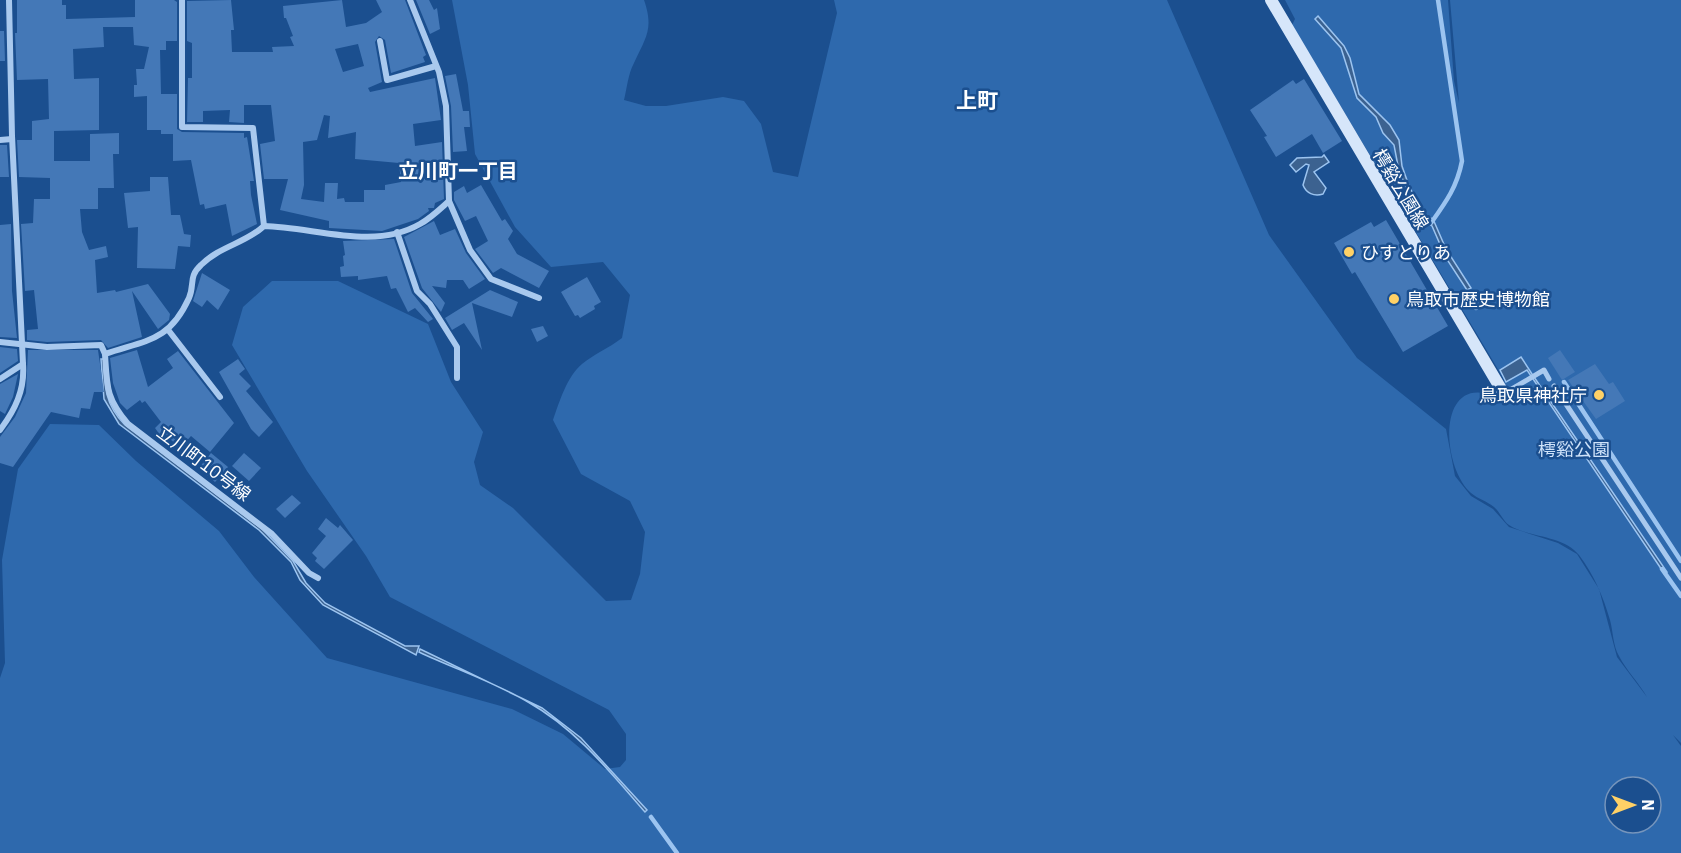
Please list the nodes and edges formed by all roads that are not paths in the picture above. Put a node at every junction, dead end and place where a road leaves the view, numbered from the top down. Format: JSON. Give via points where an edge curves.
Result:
{"nodes":[{"id":1,"x":9,"y":0,"type":"edge"},
{"id":2,"x":182,"y":0,"type":"edge"},
{"id":3,"x":410,"y":0,"type":"edge"},
{"id":4,"x":1271,"y":0,"type":"edge"},
{"id":5,"x":380,"y":41,"type":"dead end"},
{"id":6,"x":436,"y":66,"type":"junction"},
{"id":7,"x":12,"y":139,"type":"junction"},
{"id":8,"x":0,"y":140,"type":"edge"},
{"id":9,"x":449,"y":201,"type":"junction"},
{"id":10,"x":264,"y":226,"type":"junction"},
{"id":11,"x":398,"y":232,"type":"junction"},
{"id":12,"x":539,"y":298,"type":"dead end"},
{"id":13,"x":169,"y":331,"type":"junction"},
{"id":14,"x":0,"y":342,"type":"edge"},
{"id":15,"x":22,"y":344,"type":"junction"},
{"id":16,"x":105,"y":354,"type":"junction"},
{"id":17,"x":22,"y":364,"type":"junction"},
{"id":18,"x":457,"y":378,"type":"dead end"},
{"id":19,"x":0,"y":379,"type":"edge"},
{"id":20,"x":1550,"y":379,"type":"dead end"},
{"id":21,"x":1554,"y":386,"type":"dead end"},
{"id":22,"x":1504,"y":394,"type":"joint"},
{"id":23,"x":220,"y":397,"type":"dead end"},
{"id":24,"x":3,"y":421,"type":"edge"},
{"id":25,"x":0,"y":430,"type":"edge"},
{"id":26,"x":318,"y":578,"type":"dead end"},
{"id":27,"x":1681,"y":578,"type":"edge"}],
"edges":[{"from":1,"to":7,"type":"street"},
{"from":2,"to":10,"type":"street","via":[[182,127],[253,128]]},
{"from":3,"to":6,"type":"street"},
{"from":4,"to":22,"type":"main road","name":"樗谿公園線"},
{"from":5,"to":6,"type":"street","via":[[387,80]]},
{"from":6,"to":9,"type":"street","via":[[447,106]]},
{"from":7,"to":8,"type":"street"},
{"from":7,"to":15,"type":"street"},
{"from":9,"to":11,"type":"street","via":[[420,225]]},
{"from":9,"to":12,"type":"street","via":[[470,250],[491,279]]},
{"from":10,"to":11,"type":"street","via":[[342,236]]},
{"from":10,"to":13,"type":"street","via":[[201,265],[192,275],[190,296]]},
{"from":11,"to":18,"type":"street","via":[[417,291],[457,346]]},
{"from":13,"to":16,"type":"street"},
{"from":13,"to":23,"type":"street"},
{"from":14,"to":15,"type":"street"},
{"from":15,"to":16,"type":"street","via":[[101,345]]},
{"from":15,"to":17,"type":"street"},
{"from":16,"to":26,"type":"street","name":"立川町10号線","via":[[113,406],[128,424],[272,534]]},
{"from":17,"to":19,"type":"street"},
{"from":17,"to":24,"type":"street","via":[[19,396]]},
{"from":20,"to":22,"type":"street","via":[[1544,370]]},
{"from":21,"to":27,"type":"street"},
{"from":24,"to":25,"type":"street"}]}
